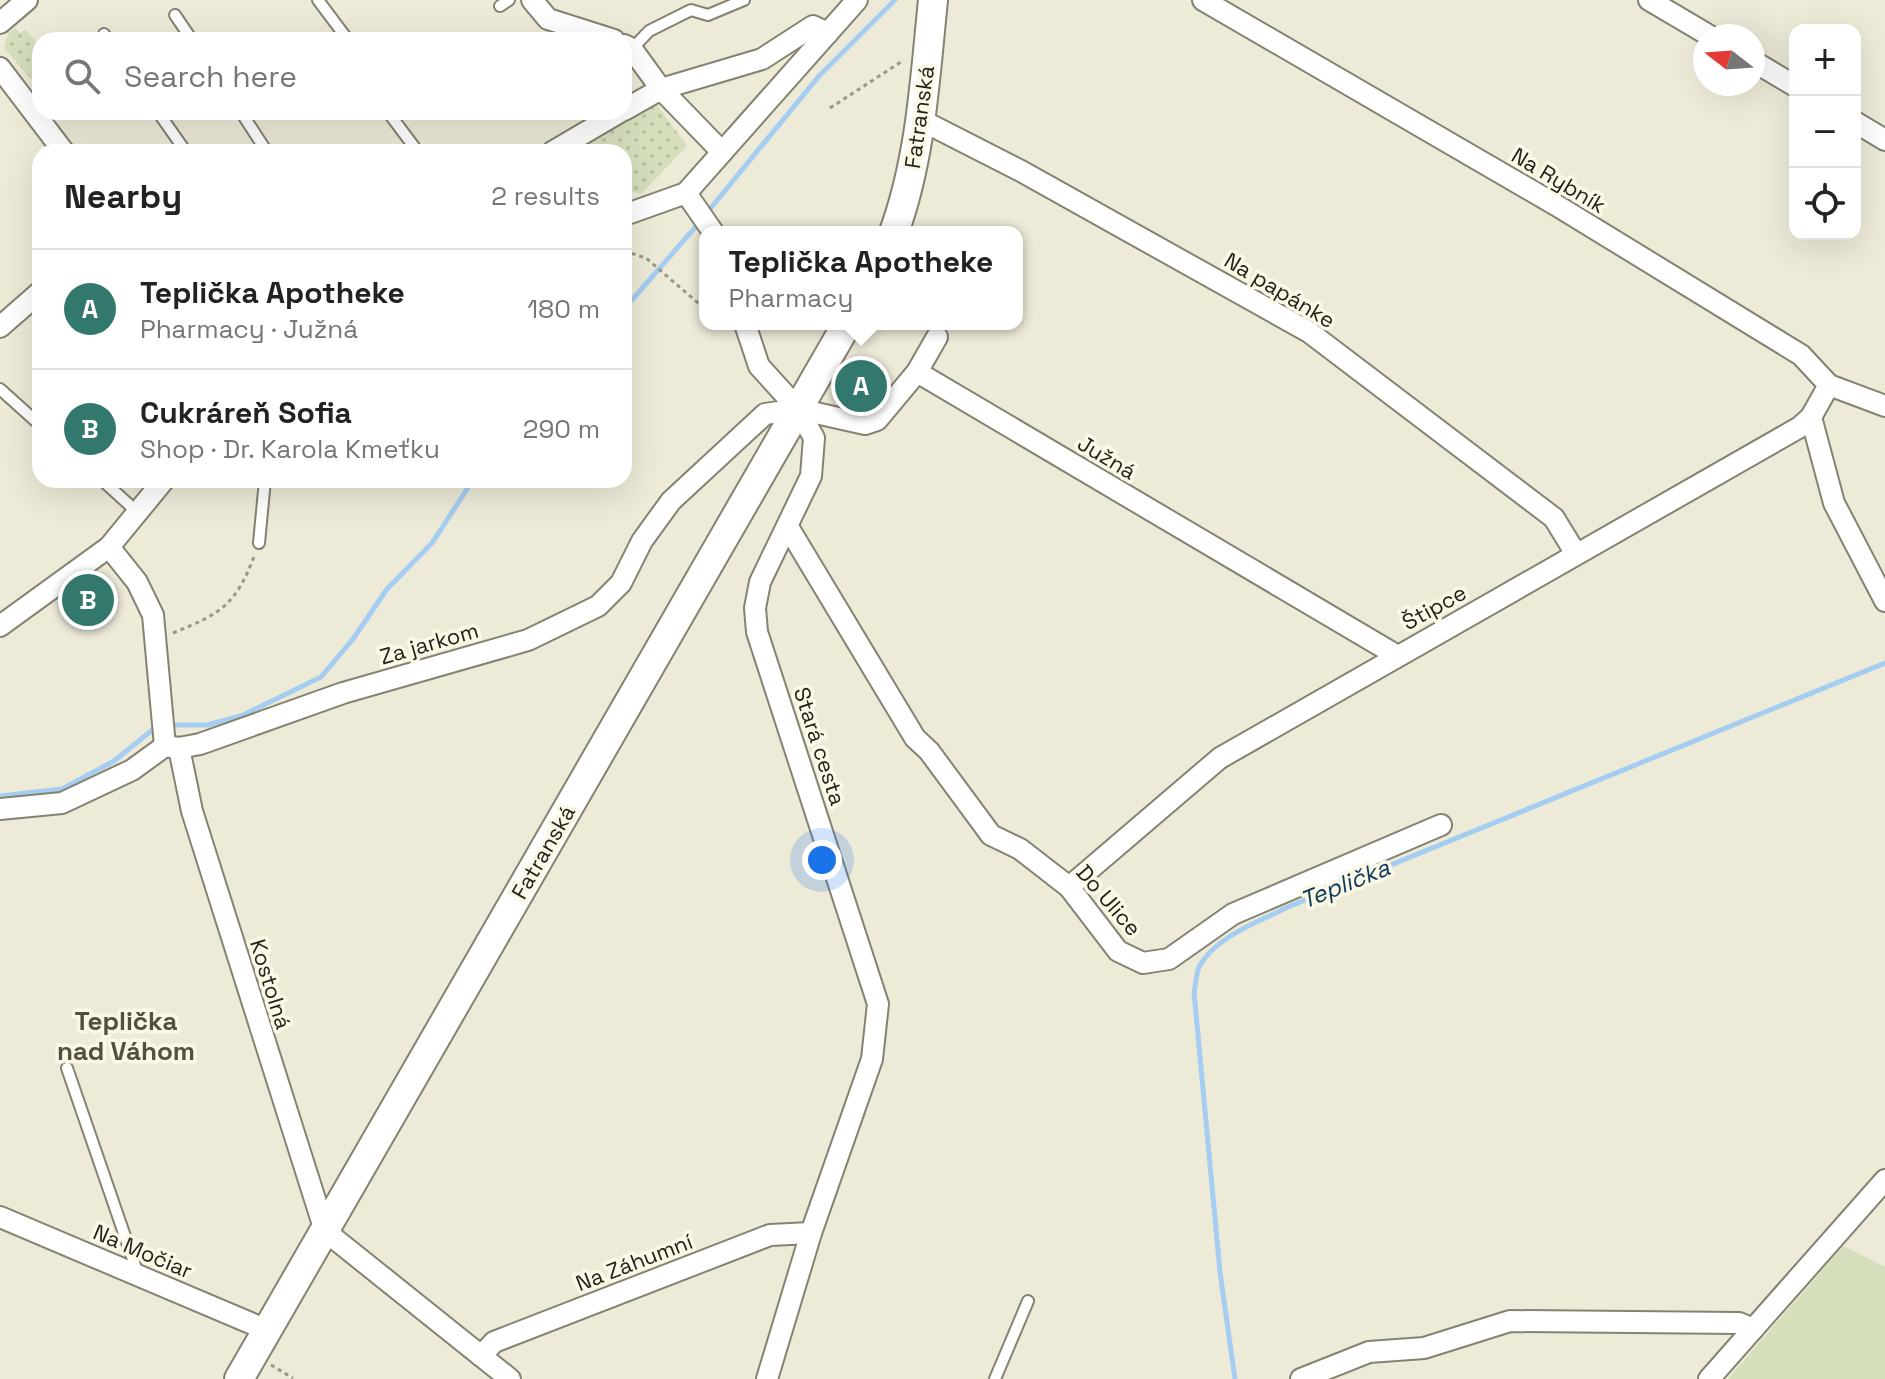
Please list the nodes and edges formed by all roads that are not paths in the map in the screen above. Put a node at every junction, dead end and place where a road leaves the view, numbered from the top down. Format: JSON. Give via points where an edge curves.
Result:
{"nodes":[{"id":1,"x":27,"y":0,"type":"edge"},
{"id":2,"x":318,"y":0,"type":"edge"},
{"id":3,"x":532,"y":0,"type":"edge"},
{"id":4,"x":744,"y":0,"type":"edge"},
{"id":5,"x":857,"y":0,"type":"edge"},
{"id":6,"x":933,"y":0,"type":"edge"},
{"id":7,"x":1203,"y":0,"type":"edge"},
{"id":8,"x":1649,"y":0,"type":"edge"},
{"id":9,"x":690,"y":5,"type":"edge"},
{"id":10,"x":175,"y":15,"type":"dead end"},
{"id":11,"x":0,"y":23,"type":"edge"},
{"id":12,"x":1693,"y":26,"type":"edge"},
{"id":13,"x":187,"y":32,"type":"edge"},
{"id":14,"x":342,"y":32,"type":"edge"},
{"id":15,"x":587,"y":32,"type":"edge"},
{"id":16,"x":828,"y":33,"type":"junction"},
{"id":17,"x":632,"y":40,"type":"edge"},
{"id":18,"x":632,"y":55,"type":"edge"},
{"id":19,"x":0,"y":68,"type":"edge"},
{"id":20,"x":1765,"y":68,"type":"edge"},
{"id":21,"x":1789,"y":82,"type":"edge"},
{"id":22,"x":661,"y":89,"type":"junction"},
{"id":23,"x":632,"y":105,"type":"edge"},
{"id":24,"x":32,"y":110,"type":"edge"},
{"id":25,"x":40,"y":120,"type":"edge"},
{"id":26,"x":164,"y":120,"type":"edge"},
{"id":27,"x":246,"y":120,"type":"edge"},
{"id":28,"x":394,"y":120,"type":"edge"},
{"id":29,"x":607,"y":120,"type":"edge"},
{"id":30,"x":921,"y":120,"type":"junction"},
{"id":31,"x":1861,"y":126,"type":"edge"},
{"id":32,"x":1885,"y":140,"type":"edge"},
{"id":33,"x":58,"y":144,"type":"edge"},
{"id":34,"x":180,"y":144,"type":"edge"},
{"id":35,"x":262,"y":144,"type":"edge"},
{"id":36,"x":412,"y":144,"type":"edge"},
{"id":37,"x":566,"y":144,"type":"edge"},
{"id":38,"x":722,"y":152,"type":"junction"},
{"id":39,"x":686,"y":193,"type":"junction"},
{"id":40,"x":632,"y":212,"type":"edge"},
{"id":41,"x":707,"y":222,"type":"edge"},
{"id":42,"x":896,"y":226,"type":"edge"},
{"id":43,"x":32,"y":299,"type":"edge"},
{"id":44,"x":0,"y":327,"type":"edge"},
{"id":45,"x":747,"y":330,"type":"edge"},
{"id":46,"x":844,"y":330,"type":"edge"},
{"id":47,"x":937,"y":337,"type":"dead end"},
{"id":48,"x":917,"y":372,"type":"junction"},
{"id":49,"x":1829,"y":385,"type":"junction"},
{"id":50,"x":0,"y":389,"type":"edge"},
{"id":51,"x":1885,"y":406,"type":"edge"},
{"id":52,"x":798,"y":409,"type":"junction"},
{"id":53,"x":1811,"y":417,"type":"junction"},
{"id":54,"x":32,"y":418,"type":"edge"},
{"id":55,"x":111,"y":488,"type":"edge"},
{"id":56,"x":157,"y":488,"type":"edge"},
{"id":57,"x":264,"y":488,"type":"edge"},
{"id":58,"x":136,"y":511,"type":"junction"},
{"id":59,"x":788,"y":527,"type":"junction"},
{"id":60,"x":259,"y":543,"type":"road end"},
{"id":61,"x":109,"y":547,"type":"junction"},
{"id":62,"x":1576,"y":554,"type":"junction"},
{"id":63,"x":1885,"y":601,"type":"edge"},
{"id":64,"x":0,"y":626,"type":"edge"},
{"id":65,"x":1396,"y":655,"type":"junction"},
{"id":66,"x":168,"y":736,"type":"junction"},
{"id":67,"x":0,"y":809,"type":"edge"},
{"id":68,"x":1441,"y":825,"type":"dead end"},
{"id":69,"x":1069,"y":887,"type":"junction"},
{"id":70,"x":67,"y":1068,"type":"dead end"},
{"id":71,"x":1885,"y":1180,"type":"edge"},
{"id":72,"x":2,"y":1223,"type":"edge"},
{"id":73,"x":325,"y":1231,"type":"junction"},
{"id":74,"x":811,"y":1233,"type":"junction"},
{"id":75,"x":138,"y":1275,"type":"junction"},
{"id":76,"x":1028,"y":1301,"type":"dead end"},
{"id":77,"x":1753,"y":1329,"type":"junction"},
{"id":78,"x":267,"y":1330,"type":"junction"},
{"id":79,"x":481,"y":1356,"type":"junction"},
{"id":80,"x":239,"y":1379,"type":"edge"},
{"id":81,"x":510,"y":1379,"type":"edge"},
{"id":82,"x":767,"y":1379,"type":"edge"},
{"id":83,"x":995,"y":1379,"type":"edge"},
{"id":84,"x":1301,"y":1379,"type":"edge"},
{"id":85,"x":1709,"y":1379,"type":"edge"}],
"edges":[{"from":1,"to":11,"type":"street"},
{"from":2,"to":14,"type":"lane"},
{"from":3,"to":15,"type":"street","via":[[548,19]]},
{"from":4,"to":9,"type":"lane","via":[[708,15]]},
{"from":5,"to":16,"type":"street"},
{"from":6,"to":30,"type":"main road","name":"Fatranská"},
{"from":7,"to":49,"type":"street","name":"Na Rybník","via":[[1801,355]]},
{"from":8,"to":12,"type":"street"},
{"from":9,"to":17,"type":"lane"},
{"from":10,"to":13,"type":"lane"},
{"from":16,"to":22,"type":"street","via":[[813,26],[762,59]]},
{"from":16,"to":38,"type":"street"},
{"from":18,"to":22,"type":"street"},
{"from":19,"to":24,"type":"street"},
{"from":20,"to":21,"type":"street"},
{"from":22,"to":23,"type":"street"},
{"from":22,"to":38,"type":"street"},
{"from":25,"to":33,"type":"street"},
{"from":26,"to":34,"type":"lane"},
{"from":27,"to":35,"type":"lane"},
{"from":28,"to":36,"type":"lane"},
{"from":29,"to":37,"type":"street"},
{"from":30,"to":42,"type":"main road","name":"Fatranská"},
{"from":30,"to":62,"type":"street","name":"Na papánke","via":[[1309,332],[1554,518]]},
{"from":31,"to":32,"type":"street"},
{"from":38,"to":39,"type":"street"},
{"from":39,"to":40,"type":"street"},
{"from":39,"to":41,"type":"street"},
{"from":43,"to":44,"type":"street"},
{"from":45,"to":52,"type":"street","name":"Stará cesta","via":[[759,366]]},
{"from":46,"to":52,"type":"main road","name":"Fatranská"},
{"from":47,"to":48,"type":"street"},
{"from":48,"to":52,"type":"street","via":[[877,420],[865,424]]},
{"from":48,"to":65,"type":"street","name":"Južná"},
{"from":49,"to":51,"type":"street","name":"Na Rybník"},
{"from":49,"to":53,"type":"street","name":"Štipce"},
{"from":50,"to":54,"type":"lane"},
{"from":52,"to":59,"type":"street","name":"Stará cesta","via":[[814,438],[811,476]]},
{"from":52,"to":66,"type":"street","name":"Za jarkom","via":[[765,414],[671,501],[621,583],[598,606],[528,640],[343,693],[246,730]]},
{"from":52,"to":73,"type":"main road","name":"Fatranská"},
{"from":53,"to":62,"type":"street","name":"Štipce"},
{"from":53,"to":63,"type":"street","via":[[1834,503]]},
{"from":55,"to":58,"type":"lane"},
{"from":56,"to":58,"type":"street"},
{"from":57,"to":60,"type":"lane"},
{"from":58,"to":61,"type":"street"},
{"from":59,"to":69,"type":"street","name":"Do Ulice","via":[[915,738],[960,797],[991,835],[1020,849]]},
{"from":59,"to":74,"type":"street","name":"Stará cesta","via":[[760,582],[757,632],[878,1004],[872,1059]]},
{"from":61,"to":64,"type":"street"},
{"from":61,"to":66,"type":"street","name":"Kostolná","via":[[153,615]]},
{"from":62,"to":65,"type":"street","name":"Štipce"},
{"from":65,"to":69,"type":"street","name":"Štipce","via":[[1220,758]]},
{"from":66,"to":67,"type":"street","name":"Za jarkom","via":[[132,770],[62,803]]},
{"from":66,"to":73,"type":"street","name":"Kostolná"},
{"from":68,"to":69,"type":"street","name":"Do Ulice","via":[[1233,914],[1156,964],[1118,951]]},
{"from":70,"to":75,"type":"lane"},
{"from":71,"to":77,"type":"street"},
{"from":72,"to":75,"type":"street","name":"Na Močiar"},
{"from":73,"to":78,"type":"main road","name":"Fatranská"},
{"from":73,"to":79,"type":"street"},
{"from":74,"to":79,"type":"street","name":"Na Záhumní","via":[[770,1235],[494,1342]]},
{"from":74,"to":82,"type":"street","name":"Stará cesta"},
{"from":75,"to":78,"type":"street","name":"Na Močiar"},
{"from":76,"to":83,"type":"lane"},
{"from":77,"to":84,"type":"street","via":[[1739,1323],[1510,1321],[1424,1348],[1369,1352]]},
{"from":77,"to":85,"type":"street"},
{"from":78,"to":80,"type":"main road","name":"Fatranská"},
{"from":79,"to":81,"type":"street"}]}
